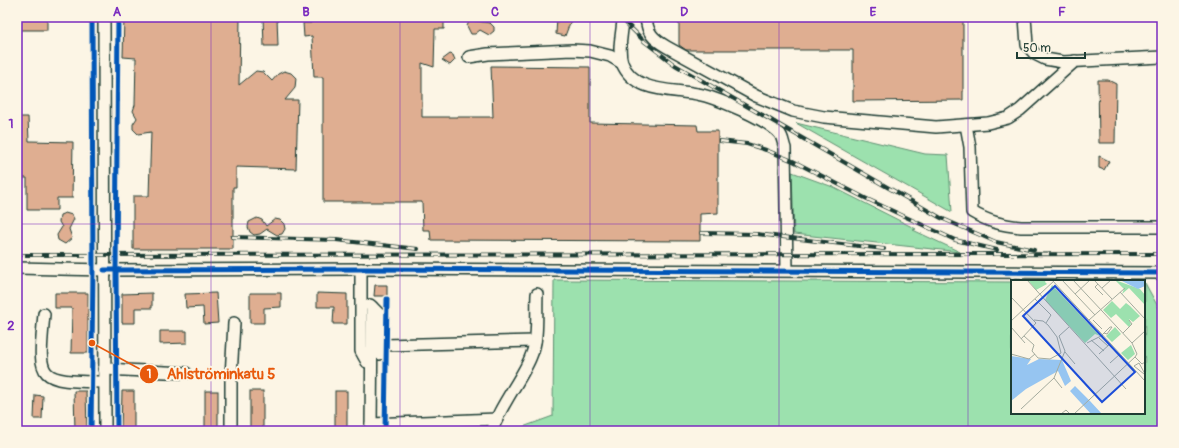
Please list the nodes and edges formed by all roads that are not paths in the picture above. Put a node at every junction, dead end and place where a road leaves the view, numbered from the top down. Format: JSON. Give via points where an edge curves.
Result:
{"nodes":[{"id":1,"x":104,"y":17,"type":"edge"},
{"id":2,"x":623,"y":17,"type":"edge"},
{"id":3,"x":646,"y":17,"type":"edge"},
{"id":4,"x":1025,"y":17,"type":"edge"},
{"id":5,"x":1162,"y":57,"type":"edge"},
{"id":6,"x":470,"y":58,"type":"dead end"},
{"id":7,"x":1075,"y":61,"type":"junction"},
{"id":8,"x":622,"y":63,"type":"junction"},
{"id":9,"x":966,"y":125,"type":"junction"},
{"id":10,"x":1162,"y":227,"type":"edge"},
{"id":11,"x":17,"y":268,"type":"edge"},
{"id":12,"x":361,"y":269,"type":"junction"},
{"id":13,"x":104,"y":270,"type":"junction"},
{"id":14,"x":787,"y":270,"type":"junction"},
{"id":15,"x":1162,"y":273,"type":"edge"},
{"id":16,"x":537,"y":294,"type":"dead end"},
{"id":17,"x":361,"y":296,"type":"junction"},
{"id":18,"x":44,"y":314,"type":"dead end"},
{"id":19,"x":234,"y":322,"type":"dead end"},
{"id":20,"x":535,"y":341,"type":"junction"},
{"id":21,"x":372,"y":352,"type":"junction"},
{"id":22,"x":371,"y":368,"type":"junction"},
{"id":23,"x":104,"y":369,"type":"junction"},
{"id":24,"x":186,"y":373,"type":"dead end"},
{"id":25,"x":104,"y":382,"type":"junction"},
{"id":26,"x":497,"y":419,"type":"junction"},
{"id":27,"x":371,"y":428,"type":"edge"},
{"id":28,"x":105,"y":431,"type":"edge"},
{"id":29,"x":231,"y":431,"type":"edge"},
{"id":30,"x":493,"y":431,"type":"edge"}],
"edges":[{"from":1,"to":13,"type":"street"},
{"from":2,"to":8,"type":"street","via":[[620,52]]},
{"from":3,"to":9,"type":"street","via":[[648,31],[654,39],[756,96],[793,111],[824,117],[929,127]]},
{"from":4,"to":7,"type":"street","via":[[1027,45],[1035,54],[1045,59]]},
{"from":5,"to":7,"type":"street"},
{"from":6,"to":8,"type":"street","via":[[488,54],[572,50],[610,56]]},
{"from":7,"to":9,"type":"street","via":[[1008,118]]},
{"from":8,"to":14,"type":"street","via":[[636,81],[709,97],[739,109],[779,133],[785,148]]},
{"from":9,"to":10,"type":"street","via":[[970,147],[972,212],[986,220],[1021,227]]},
{"from":11,"to":13,"type":"street"},
{"from":12,"to":13,"type":"street"},
{"from":12,"to":14,"type":"street"},
{"from":12,"to":17,"type":"street"},
{"from":13,"to":23,"type":"street"},
{"from":14,"to":15,"type":"street"},
{"from":16,"to":20,"type":"street"},
{"from":17,"to":21,"type":"street","via":[[372,307]]},
{"from":17,"to":21,"type":"street","via":[[361,351]]},
{"from":18,"to":25,"type":"street","via":[[41,365],[45,373],[60,381]]},
{"from":19,"to":29,"type":"street"},
{"from":20,"to":21,"type":"street","via":[[395,344]]},
{"from":20,"to":26,"type":"street","via":[[532,356]]},
{"from":21,"to":22,"type":"street"},
{"from":21,"to":22,"type":"street","via":[[380,353]]},
{"from":22,"to":27,"type":"street"},
{"from":23,"to":24,"type":"street"},
{"from":23,"to":25,"type":"street"},
{"from":25,"to":28,"type":"street"},
{"from":26,"to":27,"type":"street","via":[[392,423]]},
{"from":26,"to":30,"type":"street"}]}
